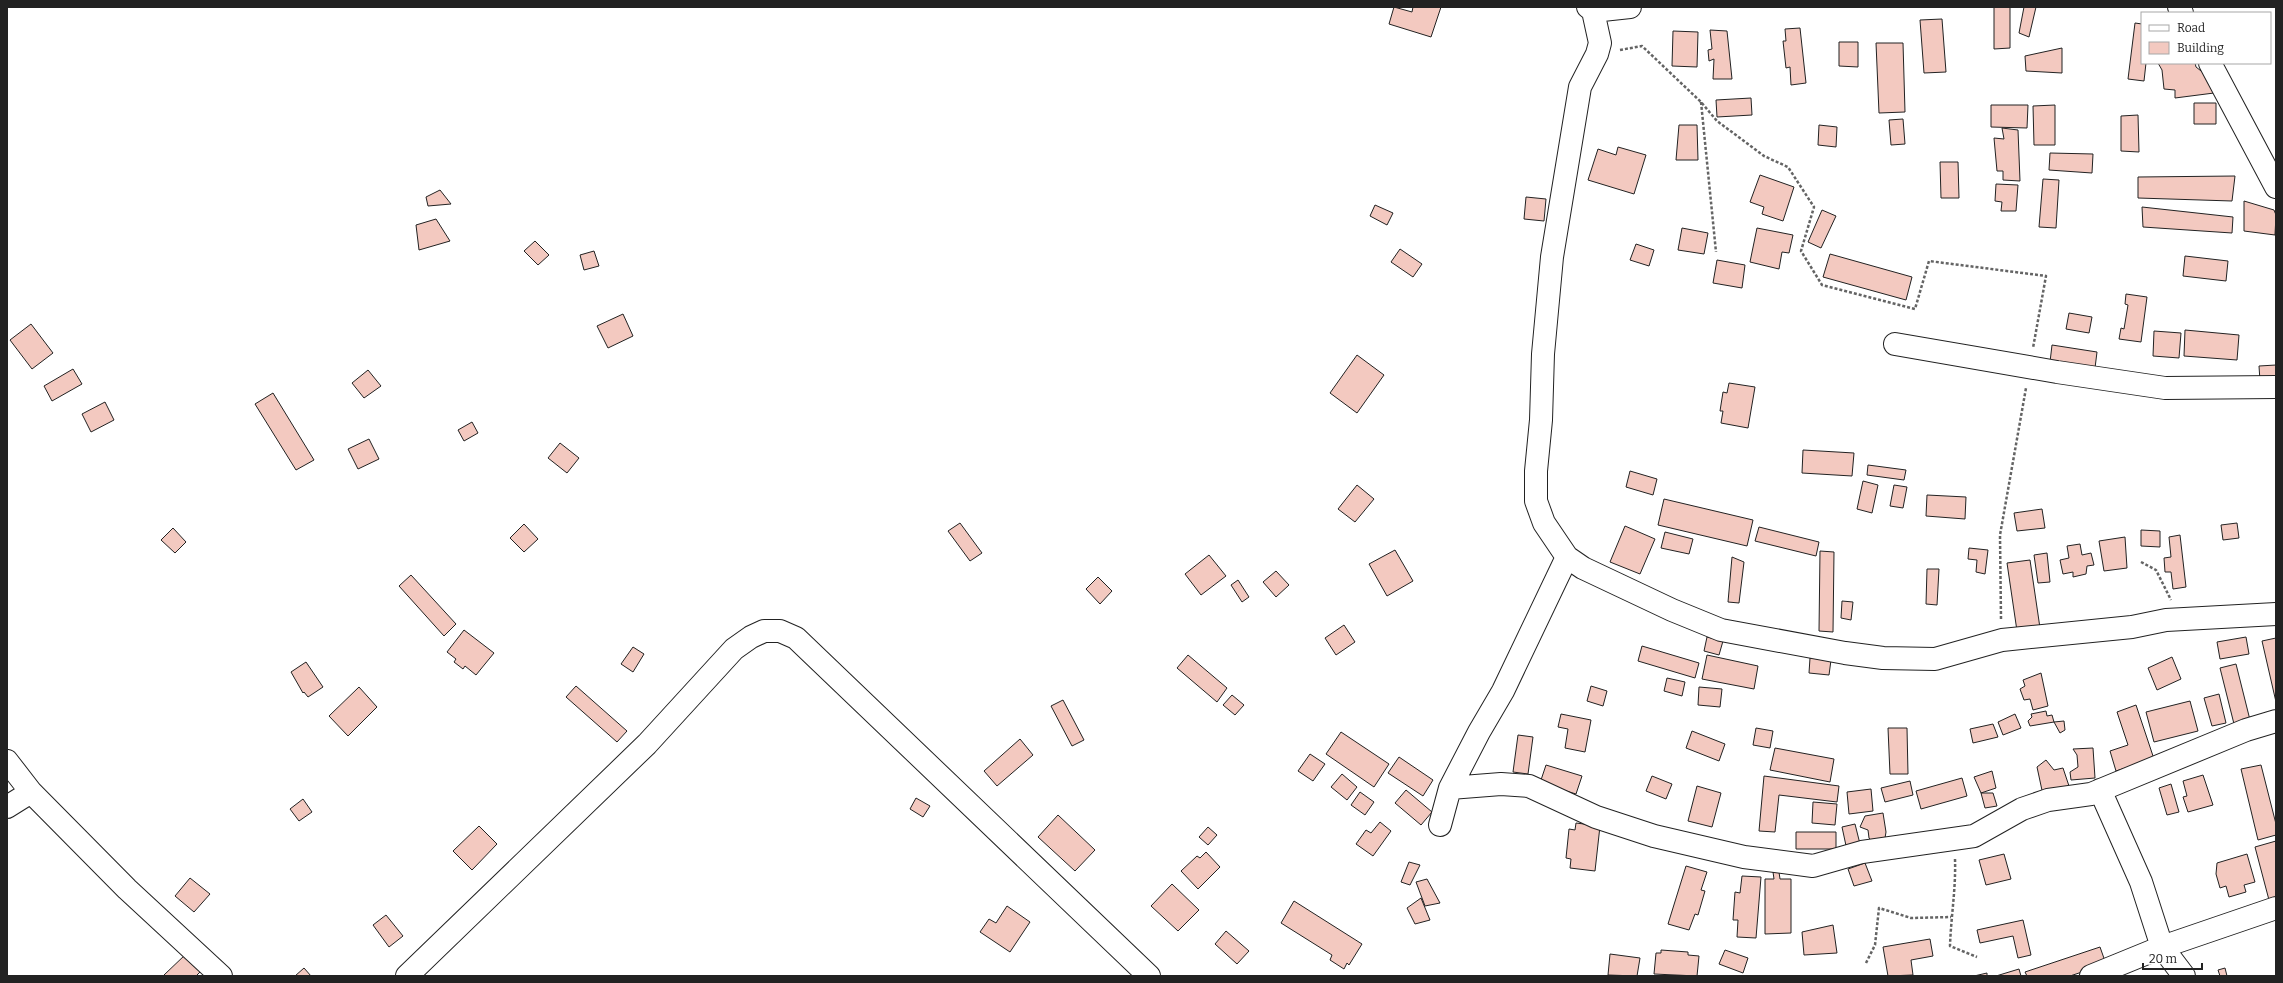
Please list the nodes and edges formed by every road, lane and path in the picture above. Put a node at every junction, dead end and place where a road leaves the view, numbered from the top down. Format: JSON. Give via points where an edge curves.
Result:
{"nodes":[{"id":1,"x":1630,"y":7,"type":"edge"},
{"id":2,"x":1590,"y":9,"type":"edge"},
{"id":3,"x":1597,"y":54,"type":"junction"},
{"id":4,"x":2211,"y":64,"type":"edge"},
{"id":5,"x":1701,"y":102,"type":"junction"},
{"id":6,"x":2276,"y":187,"type":"edge"},
{"id":7,"x":1716,"y":252,"type":"dead end"},
{"id":8,"x":1895,"y":344,"type":"dead end"},
{"id":9,"x":2030,"y":367,"type":"junction"},
{"id":10,"x":2276,"y":387,"type":"edge"},
{"id":11,"x":1566,"y":557,"type":"junction"},
{"id":12,"x":2141,"y":562,"type":"dead end"},
{"id":13,"x":2276,"y":614,"type":"edge"},
{"id":14,"x":2178,"y":619,"type":"junction"},
{"id":15,"x":2002,"y":640,"type":"junction"},
{"id":16,"x":2276,"y":721,"type":"edge"},
{"id":17,"x":7,"y":761,"type":"edge"},
{"id":18,"x":1450,"y":788,"type":"junction"},
{"id":19,"x":2100,"y":790,"type":"junction"},
{"id":20,"x":31,"y":792,"type":"junction"},
{"id":21,"x":7,"y":807,"type":"edge"},
{"id":22,"x":1440,"y":825,"type":"dead end"},
{"id":23,"x":1954,"y":839,"type":"junction"},
{"id":24,"x":2276,"y":908,"type":"edge"},
{"id":25,"x":1951,"y":917,"type":"junction"},
{"id":26,"x":2162,"y":947,"type":"junction"},
{"id":27,"x":1977,"y":957,"type":"dead end"},
{"id":28,"x":1866,"y":963,"type":"dead end"},
{"id":29,"x":221,"y":976,"type":"edge"},
{"id":30,"x":407,"y":976,"type":"edge"},
{"id":31,"x":1149,"y":976,"type":"edge"},
{"id":32,"x":2091,"y":976,"type":"edge"},
{"id":33,"x":2184,"y":976,"type":"edge"}],
"edges":[{"from":1,"to":2,"type":"street"},
{"from":2,"to":3,"type":"street","via":[[1600,43]]},
{"from":3,"to":5,"type":"path","via":[[1642,46]]},
{"from":3,"to":11,"type":"street","via":[[1580,87],[1552,257],[1543,354],[1536,501],[1544,523]]},
{"from":4,"to":6,"type":"street"},
{"from":5,"to":7,"type":"path"},
{"from":5,"to":9,"type":"path","via":[[1717,121],[1764,156],[1788,168],[1814,207],[1801,251],[1822,285],[1915,309],[1929,261],[2046,276]]},
{"from":8,"to":9,"type":"street"},
{"from":9,"to":10,"type":"street","via":[[2165,388]]},
{"from":9,"to":15,"type":"path","via":[[2000,535]]},
{"from":11,"to":15,"type":"street","via":[[1583,568],[1672,610],[1721,630],[1883,658],[1935,659]]},
{"from":11,"to":18,"type":"street","via":[[1506,684]]},
{"from":12,"to":14,"type":"path","via":[[2156,570]]},
{"from":13,"to":14,"type":"street"},
{"from":14,"to":15,"type":"street","via":[[2132,627]]},
{"from":16,"to":19,"type":"street","via":[[2246,730]]},
{"from":17,"to":20,"type":"street"},
{"from":18,"to":22,"type":"street"},
{"from":18,"to":23,"type":"street","via":[[1501,784],[1529,786],[1596,817],[1654,836],[1744,857],[1813,866],[1862,852]]},
{"from":19,"to":23,"type":"street","via":[[2091,794],[2048,800],[2022,809],[1974,836]]},
{"from":19,"to":26,"type":"street","via":[[2141,882]]},
{"from":20,"to":21,"type":"street"},
{"from":20,"to":29,"type":"street","via":[[127,889]]},
{"from":23,"to":25,"type":"path","via":[[1956,889]]},
{"from":24,"to":26,"type":"street"},
{"from":25,"to":27,"type":"path","via":[[1950,946]]},
{"from":25,"to":28,"type":"path","via":[[1911,918],[1879,908],[1875,945]]},
{"from":26,"to":32,"type":"street"},
{"from":26,"to":33,"type":"street"},
{"from":30,"to":31,"type":"street","via":[[647,744],[734,649],[764,631],[780,631],[796,638],[848,686],[1041,875]]}]}
